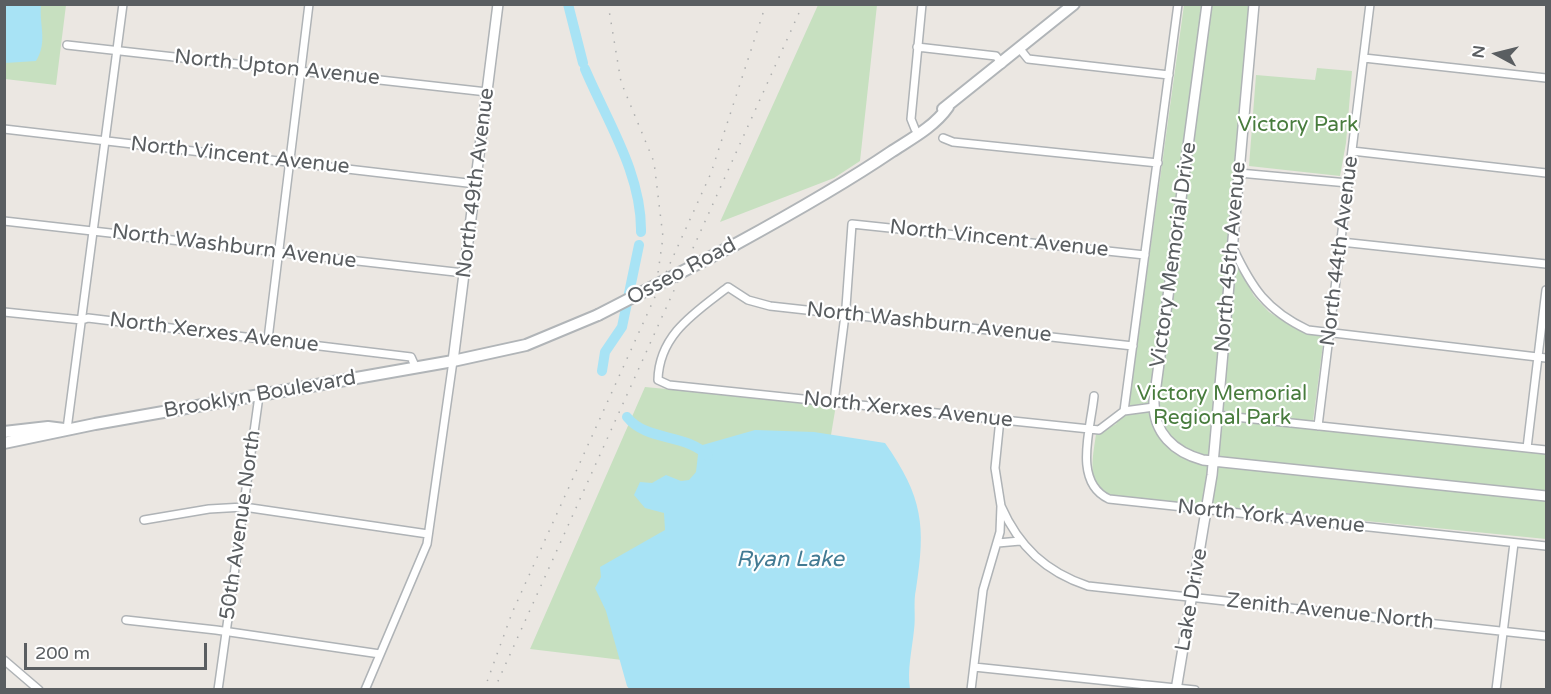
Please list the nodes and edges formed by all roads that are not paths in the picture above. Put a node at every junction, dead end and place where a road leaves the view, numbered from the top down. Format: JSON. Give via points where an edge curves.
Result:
{"nodes":[{"id":1,"x":123,"y":4,"type":"edge"},
{"id":2,"x":309,"y":4,"type":"edge"},
{"id":3,"x":498,"y":4,"type":"edge"},
{"id":4,"x":922,"y":4,"type":"edge"},
{"id":5,"x":1074,"y":4,"type":"edge"},
{"id":6,"x":1178,"y":4,"type":"edge"},
{"id":7,"x":1207,"y":4,"type":"edge"},
{"id":8,"x":1254,"y":4,"type":"edge"},
{"id":9,"x":1370,"y":4,"type":"edge"},
{"id":10,"x":67,"y":45,"type":"dead end"},
{"id":11,"x":917,"y":47,"type":"junction"},
{"id":12,"x":1020,"y":49,"type":"junction"},
{"id":13,"x":116,"y":50,"type":"junction"},
{"id":14,"x":1364,"y":58,"type":"junction"},
{"id":15,"x":1002,"y":64,"type":"junction"},
{"id":16,"x":301,"y":71,"type":"junction"},
{"id":17,"x":1169,"y":75,"type":"junction"},
{"id":18,"x":1546,"y":78,"type":"edge"},
{"id":19,"x":487,"y":92,"type":"junction"},
{"id":20,"x":948,"y":107,"type":"junction"},
{"id":21,"x":4,"y":129,"type":"edge"},
{"id":22,"x":915,"y":129,"type":"junction"},
{"id":23,"x":943,"y":138,"type":"dead end"},
{"id":24,"x":105,"y":141,"type":"junction"},
{"id":25,"x":895,"y":150,"type":"junction"},
{"id":26,"x":1352,"y":151,"type":"junction"},
{"id":27,"x":289,"y":161,"type":"junction"},
{"id":28,"x":1158,"y":163,"type":"junction"},
{"id":29,"x":1239,"y":173,"type":"junction"},
{"id":30,"x":1546,"y":173,"type":"edge"},
{"id":31,"x":476,"y":183,"type":"junction"},
{"id":32,"x":1348,"y":183,"type":"junction"},
{"id":33,"x":4,"y":221,"type":"edge"},
{"id":34,"x":94,"y":231,"type":"junction"},
{"id":35,"x":1341,"y":242,"type":"junction"},
{"id":36,"x":1233,"y":248,"type":"junction"},
{"id":37,"x":278,"y":253,"type":"junction"},
{"id":38,"x":1145,"y":255,"type":"junction"},
{"id":39,"x":1546,"y":264,"type":"edge"},
{"id":40,"x":464,"y":273,"type":"junction"},
{"id":41,"x":1546,"y":290,"type":"edge"},
{"id":42,"x":4,"y":312,"type":"edge"},
{"id":43,"x":845,"y":314,"type":"junction"},
{"id":44,"x":82,"y":320,"type":"junction"},
{"id":45,"x":1329,"y":334,"type":"junction"},
{"id":46,"x":268,"y":339,"type":"junction"},
{"id":47,"x":1133,"y":346,"type":"junction"},
{"id":48,"x":1538,"y":357,"type":"junction"},
{"id":49,"x":1546,"y":358,"type":"edge"},
{"id":50,"x":453,"y":362,"type":"junction"},
{"id":51,"x":416,"y":368,"type":"junction"},
{"id":52,"x":658,"y":380,"type":"joint"},
{"id":53,"x":259,"y":396,"type":"junction"},
{"id":54,"x":1094,"y":396,"type":"dead end"},
{"id":55,"x":834,"y":402,"type":"junction"},
{"id":56,"x":1154,"y":407,"type":"junction"},
{"id":57,"x":1124,"y":411,"type":"junction"},
{"id":58,"x":1216,"y":415,"type":"junction"},
{"id":59,"x":1000,"y":420,"type":"junction"},
{"id":60,"x":1318,"y":426,"type":"junction"},
{"id":61,"x":67,"y":429,"type":"junction"},
{"id":62,"x":1091,"y":429,"type":"junction"},
{"id":63,"x":4,"y":432,"type":"edge"},
{"id":64,"x":4,"y":443,"type":"edge"},
{"id":65,"x":1527,"y":448,"type":"junction"},
{"id":66,"x":1546,"y":450,"type":"edge"},
{"id":67,"x":1213,"y":461,"type":"junction"},
{"id":68,"x":1546,"y":496,"type":"edge"},
{"id":69,"x":1001,"y":506,"type":"junction"},
{"id":70,"x":244,"y":507,"type":"junction"},
{"id":71,"x":1207,"y":510,"type":"junction"},
{"id":72,"x":144,"y":520,"type":"dead end"},
{"id":73,"x":428,"y":534,"type":"junction"},
{"id":74,"x":1020,"y":541,"type":"junction"},
{"id":75,"x":998,"y":543,"type":"junction"},
{"id":76,"x":1514,"y":543,"type":"junction"},
{"id":77,"x":1546,"y":546,"type":"edge"},
{"id":78,"x":1192,"y":597,"type":"junction"},
{"id":79,"x":126,"y":620,"type":"dead end"},
{"id":80,"x":1503,"y":631,"type":"junction"},
{"id":81,"x":226,"y":632,"type":"junction"},
{"id":82,"x":1546,"y":636,"type":"edge"},
{"id":83,"x":380,"y":654,"type":"junction"},
{"id":84,"x":4,"y":660,"type":"edge"},
{"id":85,"x":974,"y":667,"type":"junction"},
{"id":86,"x":1176,"y":688,"type":"edge"},
{"id":87,"x":39,"y":690,"type":"edge"},
{"id":88,"x":218,"y":690,"type":"edge"},
{"id":89,"x":365,"y":690,"type":"edge"},
{"id":90,"x":971,"y":690,"type":"edge"},
{"id":91,"x":1195,"y":690,"type":"edge"},
{"id":92,"x":1496,"y":690,"type":"edge"}],
"edges":[{"from":1,"to":13,"type":"street"},
{"from":2,"to":16,"type":"street"},
{"from":3,"to":19,"type":"street","name":"North 49th Avenue"},
{"from":4,"to":11,"type":"street"},
{"from":5,"to":12,"type":"main road","name":"Osseo Road"},
{"from":6,"to":17,"type":"street","name":"Victory Memorial Drive"},
{"from":7,"to":56,"type":"street","name":"Victory Memorial Drive"},
{"from":8,"to":29,"type":"street","name":"North 45th Avenue"},
{"from":9,"to":14,"type":"street","name":"North 44th Avenue"},
{"from":10,"to":13,"type":"street","name":"North Upton Avenue"},
{"from":11,"to":15,"type":"street","via":[[996,56]]},
{"from":11,"to":22,"type":"street","via":[[911,119]]},
{"from":12,"to":15,"type":"main road","name":"Osseo Road"},
{"from":12,"to":17,"type":"street","via":[[1028,59]]},
{"from":13,"to":16,"type":"street","name":"North Upton Avenue"},
{"from":13,"to":24,"type":"street"},
{"from":14,"to":18,"type":"street"},
{"from":14,"to":26,"type":"street","name":"North 44th Avenue"},
{"from":15,"to":20,"type":"main road","name":"Osseo Road"},
{"from":16,"to":19,"type":"street","name":"North Upton Avenue"},
{"from":16,"to":27,"type":"street"},
{"from":17,"to":28,"type":"street","name":"Victory Memorial Drive"},
{"from":19,"to":31,"type":"street","name":"North 49th Avenue"},
{"from":20,"to":22,"type":"main road","name":"Osseo Road"},
{"from":20,"to":25,"type":"main road","name":"Osseo Road"},
{"from":21,"to":24,"type":"street","name":"North Vincent Avenue"},
{"from":22,"to":25,"type":"main road","name":"Osseo Road"},
{"from":23,"to":28,"type":"street"},
{"from":24,"to":27,"type":"street","name":"North Vincent Avenue"},
{"from":24,"to":34,"type":"street"},
{"from":25,"to":50,"type":"main road","name":"Osseo Road","bridge":true,"via":[[811,204],[598,315],[526,345]]},
{"from":26,"to":30,"type":"street"},
{"from":26,"to":32,"type":"street","name":"North 44th Avenue"},
{"from":27,"to":31,"type":"street","name":"North Vincent Avenue"},
{"from":27,"to":37,"type":"street"},
{"from":28,"to":38,"type":"street","name":"Victory Memorial Drive"},
{"from":29,"to":32,"type":"street"},
{"from":29,"to":36,"type":"street","name":"North 45th Avenue"},
{"from":31,"to":40,"type":"street","name":"North 49th Avenue"},
{"from":32,"to":35,"type":"street","name":"North 44th Avenue"},
{"from":33,"to":34,"type":"street","name":"North Washburn Avenue"},
{"from":34,"to":37,"type":"street","name":"North Washburn Avenue"},
{"from":34,"to":44,"type":"street"},
{"from":35,"to":39,"type":"street"},
{"from":35,"to":45,"type":"street","name":"North 44th Avenue"},
{"from":36,"to":45,"type":"street","via":[[1256,292],[1268,306],[1308,330]]},
{"from":36,"to":58,"type":"street","name":"North 45th Avenue"},
{"from":37,"to":40,"type":"street","name":"North Washburn Avenue"},
{"from":37,"to":46,"type":"street"},
{"from":38,"to":43,"type":"street","name":"North Vincent Avenue","via":[[852,224]]},
{"from":38,"to":47,"type":"street","name":"Victory Memorial Drive"},
{"from":40,"to":50,"type":"street","name":"North 49th Avenue"},
{"from":41,"to":48,"type":"street"},
{"from":42,"to":44,"type":"street","name":"North Xerxes Avenue"},
{"from":43,"to":47,"type":"street","name":"North Washburn Avenue"},
{"from":43,"to":52,"type":"street","name":"North Washburn Avenue","via":[[759,304],[728,287],[682,321],[667,346]]},
{"from":43,"to":55,"type":"street"},
{"from":44,"to":46,"type":"street","name":"North Xerxes Avenue"},
{"from":44,"to":61,"type":"street"},
{"from":45,"to":48,"type":"street"},
{"from":45,"to":60,"type":"street","name":"North 44th Avenue"},
{"from":46,"to":51,"type":"street","name":"North Xerxes Avenue","via":[[411,357]]},
{"from":47,"to":57,"type":"street","name":"Victory Memorial Drive"},
{"from":48,"to":49,"type":"street"},
{"from":48,"to":65,"type":"street"},
{"from":50,"to":51,"type":"main road","name":"Brooklyn Boulevard"},
{"from":50,"to":73,"type":"street"},
{"from":51,"to":53,"type":"main road","name":"Brooklyn Boulevard"},
{"from":52,"to":55,"type":"street","name":"North Xerxes Avenue","via":[[669,386]]},
{"from":53,"to":61,"type":"main road","name":"Brooklyn Boulevard"},
{"from":53,"to":70,"type":"street","name":"50th Avenue North"},
{"from":54,"to":62,"type":"street","name":"North York Avenue"},
{"from":55,"to":59,"type":"street","name":"North Xerxes Avenue"},
{"from":56,"to":57,"type":"street"},
{"from":56,"to":67,"type":"street","name":"Victory Memorial Drive","via":[[1159,427],[1169,443],[1186,454]]},
{"from":57,"to":62,"type":"street","via":[[1099,430]]},
{"from":58,"to":60,"type":"street"},
{"from":58,"to":67,"type":"street","name":"North 45th Avenue"},
{"from":59,"to":62,"type":"street","name":"North Xerxes Avenue"},
{"from":59,"to":69,"type":"street","via":[[996,468]]},
{"from":60,"to":65,"type":"street"},
{"from":61,"to":63,"type":"main road","name":"Brooklyn Boulevard"},
{"from":61,"to":64,"type":"main road","name":"Brooklyn Boulevard"},
{"from":62,"to":71,"type":"street","name":"North York Avenue","via":[[1087,474],[1100,495],[1117,501]]},
{"from":65,"to":66,"type":"street"},
{"from":67,"to":68,"type":"street","name":"Victory Memorial Drive"},
{"from":67,"to":71,"type":"street","name":"North 45th Avenue"},
{"from":69,"to":74,"type":"street","name":"Zenith Avenue North"},
{"from":69,"to":75,"type":"street"},
{"from":70,"to":72,"type":"street"},
{"from":70,"to":73,"type":"street"},
{"from":70,"to":81,"type":"street","name":"50th Avenue North"},
{"from":71,"to":76,"type":"street","name":"North York Avenue"},
{"from":71,"to":78,"type":"street","name":"Lake Drive"},
{"from":73,"to":83,"type":"street"},
{"from":74,"to":75,"type":"street"},
{"from":74,"to":78,"type":"street","name":"Zenith Avenue North","via":[[1041,562],[1071,581],[1105,589]]},
{"from":75,"to":85,"type":"street","via":[[983,590]]},
{"from":76,"to":77,"type":"street","name":"North York Avenue"},
{"from":76,"to":80,"type":"street"},
{"from":78,"to":80,"type":"street","name":"Zenith Avenue North"},
{"from":78,"to":86,"type":"street","name":"Lake Drive"},
{"from":79,"to":81,"type":"street"},
{"from":80,"to":82,"type":"street","name":"Zenith Avenue North"},
{"from":80,"to":92,"type":"street"},
{"from":81,"to":83,"type":"street"},
{"from":81,"to":88,"type":"street","name":"50th Avenue North"},
{"from":83,"to":89,"type":"street"},
{"from":84,"to":87,"type":"street"},
{"from":85,"to":86,"type":"street"},
{"from":85,"to":90,"type":"street"},
{"from":86,"to":91,"type":"street"}]}
